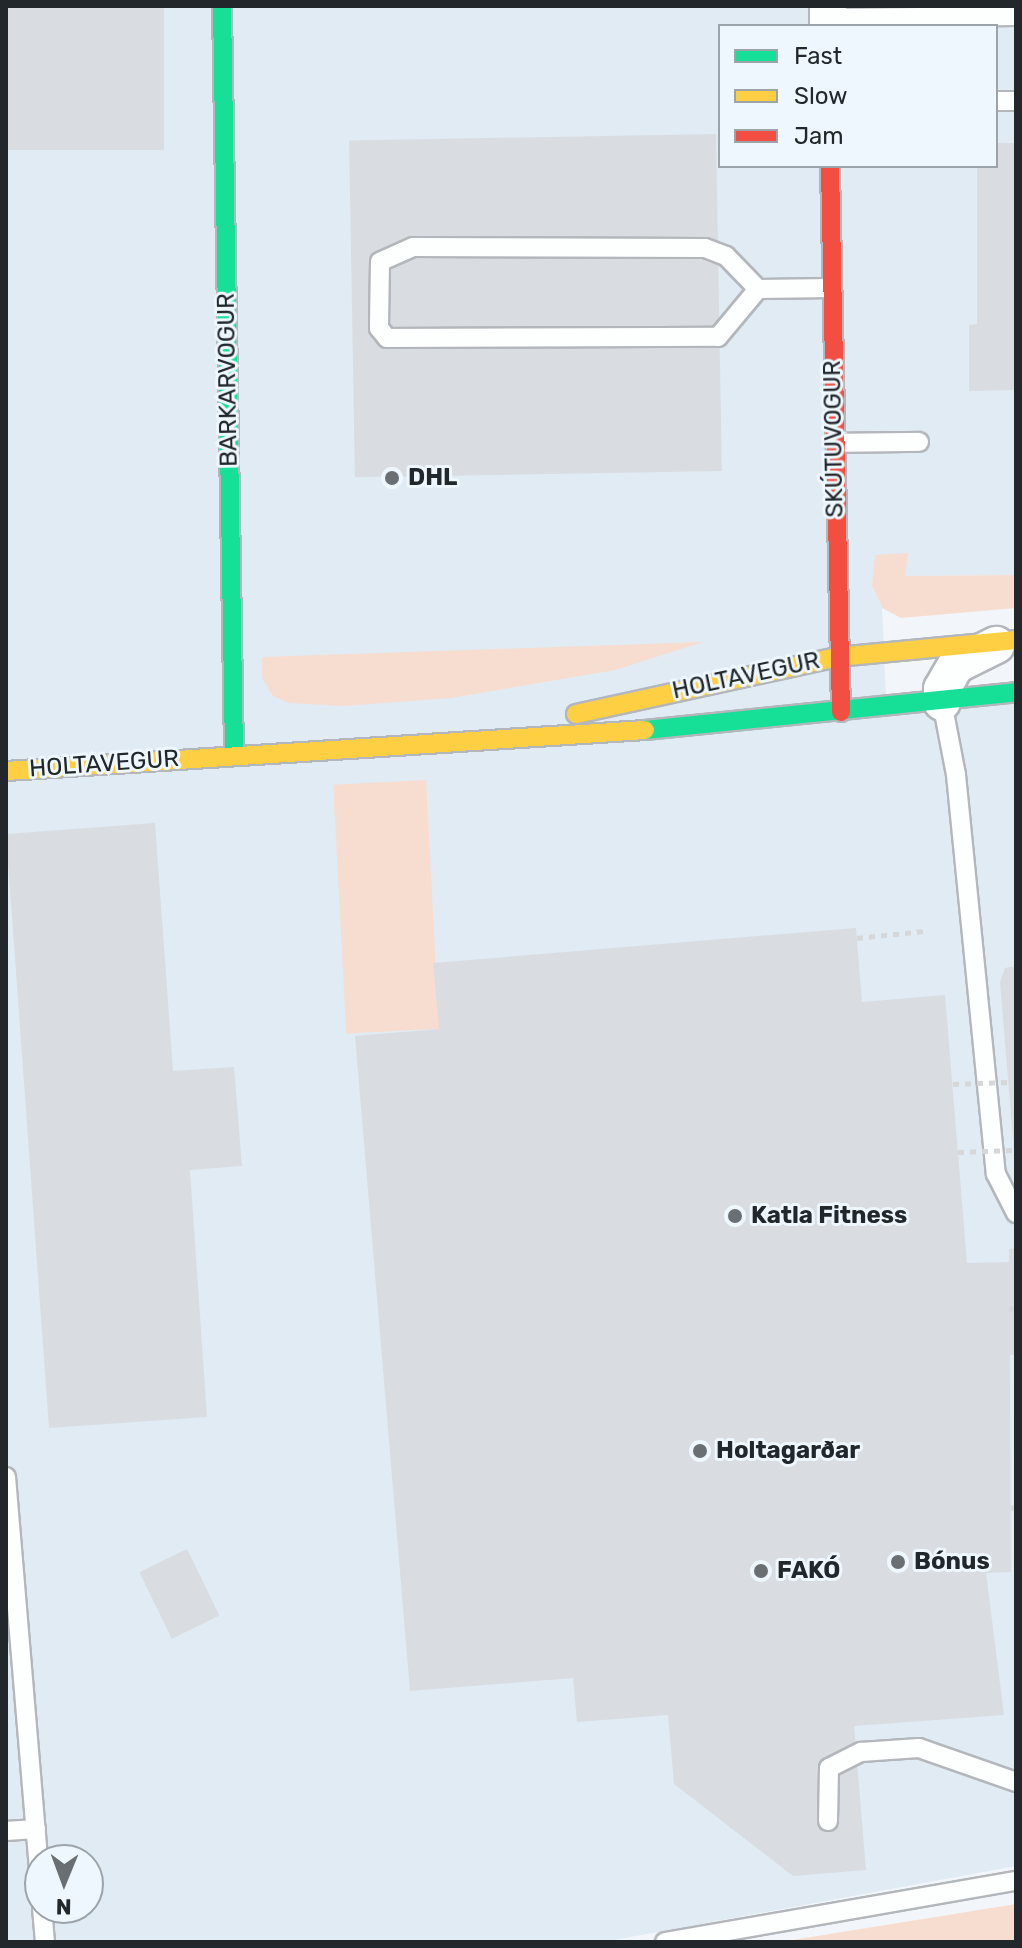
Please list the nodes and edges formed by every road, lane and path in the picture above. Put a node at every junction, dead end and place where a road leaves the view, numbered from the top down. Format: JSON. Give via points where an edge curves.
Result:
{"nodes":[{"id":1,"x":222,"y":6,"type":"edge"},
{"id":2,"x":902,"y":12,"type":"edge"},
{"id":3,"x":1016,"y":16,"type":"edge"},
{"id":4,"x":828,"y":17,"type":"edge"},
{"id":5,"x":830,"y":168,"type":"edge"},
{"id":6,"x":832,"y":288,"type":"junction"},
{"id":7,"x":758,"y":289,"type":"junction"},
{"id":8,"x":919,"y":442,"type":"dead end"},
{"id":9,"x":834,"y":443,"type":"junction"},
{"id":10,"x":1012,"y":640,"type":"edge"},
{"id":11,"x":837,"y":657,"type":"junction"},
{"id":12,"x":1016,"y":692,"type":"edge"},
{"id":13,"x":942,"y":702,"type":"junction"},
{"id":14,"x":841,"y":712,"type":"junction"},
{"id":15,"x":488,"y":737,"type":"junction"},
{"id":16,"x":234,"y":755,"type":"junction"},
{"id":17,"x":6,"y":771,"type":"edge"},
{"id":18,"x":924,"y":931,"type":"dead end"},
{"id":19,"x":857,"y":938,"type":"dead end"},
{"id":20,"x":1008,"y":1082,"type":"dead end"},
{"id":21,"x":953,"y":1084,"type":"dead end"},
{"id":22,"x":1014,"y":1150,"type":"dead end"},
{"id":23,"x":958,"y":1152,"type":"dead end"},
{"id":24,"x":1016,"y":1213,"type":"edge"},
{"id":25,"x":6,"y":1477,"type":"edge"},
{"id":26,"x":1016,"y":1782,"type":"edge"},
{"id":27,"x":828,"y":1821,"type":"dead end"},
{"id":28,"x":36,"y":1829,"type":"junction"},
{"id":29,"x":6,"y":1831,"type":"edge"},
{"id":30,"x":37,"y":1844,"type":"edge"},
{"id":31,"x":1016,"y":1881,"type":"edge"},
{"id":32,"x":665,"y":1942,"type":"edge"}],
"edges":[{"from":1,"to":16,"type":"main road","name":"BARKARVOGUR"},
{"from":2,"to":3,"type":"lane"},
{"from":2,"to":4,"type":"lane"},
{"from":5,"to":6,"type":"main road","name":"SKÚTUVOGUR"},
{"from":6,"to":7,"type":"lane"},
{"from":6,"to":9,"type":"main road","name":"SKÚTUVOGUR"},
{"from":7,"to":7,"type":"lane","via":[[718,337],[387,338],[379,328],[380,262],[413,247],[705,248],[726,256]]},
{"from":8,"to":9,"type":"lane"},
{"from":9,"to":11,"type":"main road","name":"SKÚTUVOGUR"},
{"from":10,"to":11,"type":"main road","name":"HOLTAVEGUR"},
{"from":10,"to":13,"type":"street","name":"HOLTAVEGUR","via":[[956,665],[942,689]]},
{"from":11,"to":14,"type":"main road","name":"SKÚTUVOGUR"},
{"from":11,"to":15,"type":"main road","name":"HOLTAVEGUR"},
{"from":12,"to":13,"type":"main road","name":"HOLTAVEGUR"},
{"from":13,"to":14,"type":"main road","name":"HOLTAVEGUR"},
{"from":13,"to":24,"type":"lane","via":[[956,775],[996,1174]]},
{"from":14,"to":15,"type":"main road","name":"HOLTAVEGUR","via":[[595,735]]},
{"from":15,"to":16,"type":"main road","name":"HOLTAVEGUR"},
{"from":16,"to":17,"type":"main road","name":"HOLTAVEGUR"},
{"from":18,"to":19,"type":"path"},
{"from":20,"to":21,"type":"path","bridge":true},
{"from":22,"to":23,"type":"path","bridge":true},
{"from":25,"to":28,"type":"lane"},
{"from":26,"to":27,"type":"lane","via":[[919,1748],[861,1752],[829,1768]]},
{"from":28,"to":29,"type":"lane"},
{"from":28,"to":30,"type":"lane"},
{"from":31,"to":32,"type":"lane"}]}
